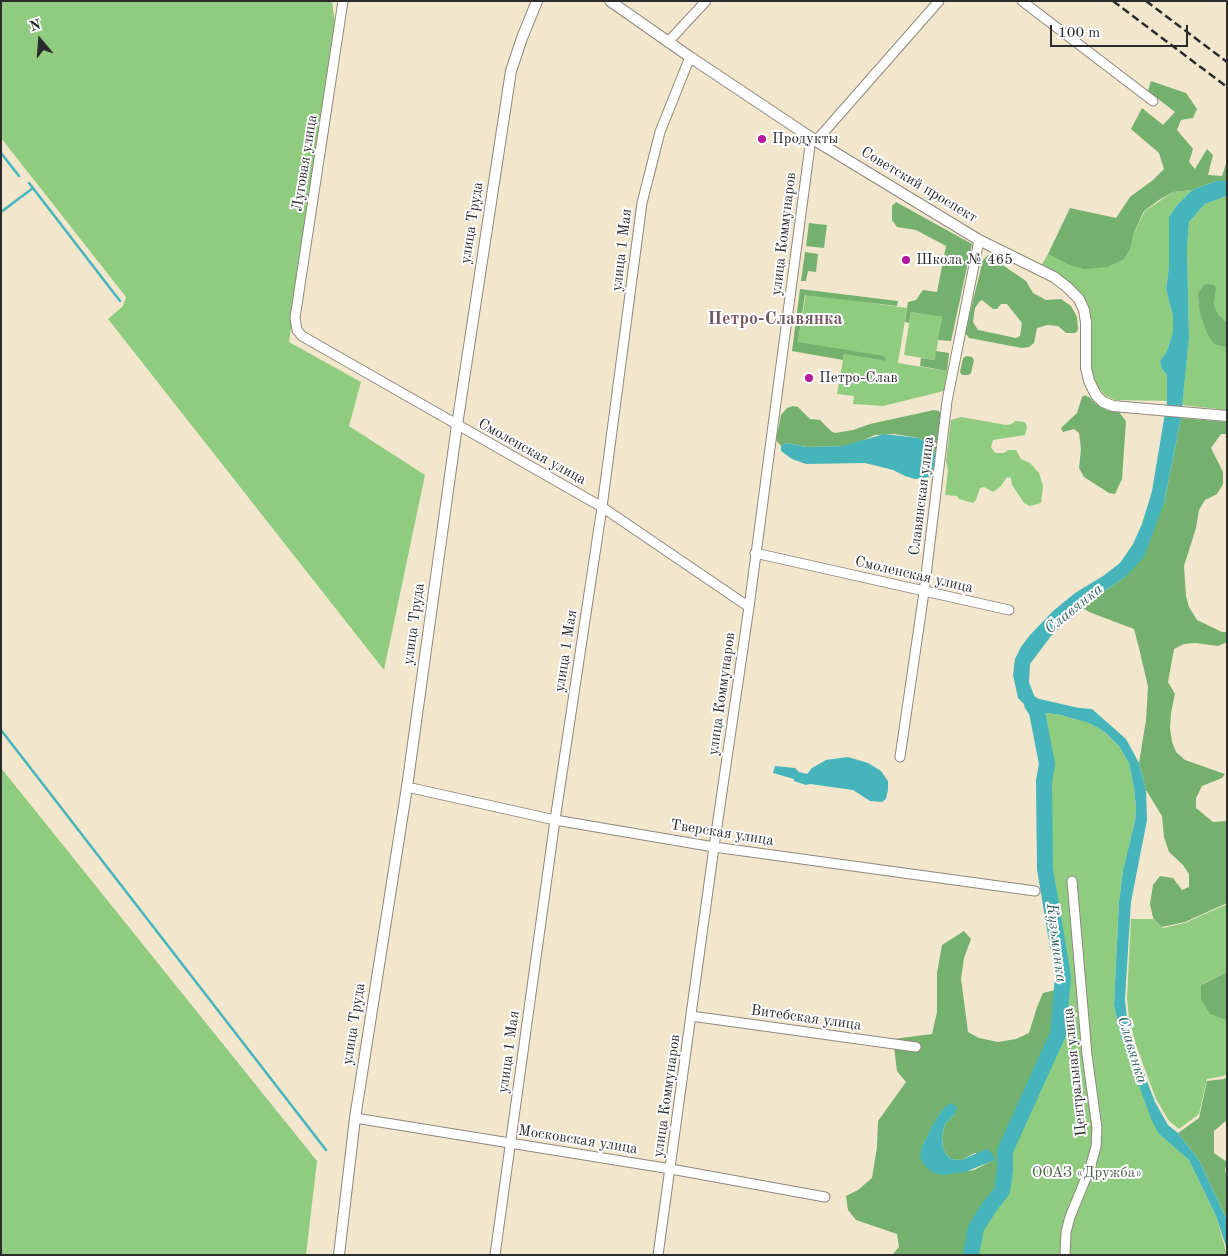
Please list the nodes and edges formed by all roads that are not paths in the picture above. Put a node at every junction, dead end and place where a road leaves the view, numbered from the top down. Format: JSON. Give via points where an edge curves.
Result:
{"nodes":[{"id":1,"x":343,"y":1,"type":"edge"},
{"id":2,"x":538,"y":1,"type":"edge"},
{"id":3,"x":610,"y":1,"type":"edge"},
{"id":4,"x":706,"y":1,"type":"edge"},
{"id":5,"x":939,"y":1,"type":"edge"},
{"id":6,"x":1022,"y":1,"type":"edge"},
{"id":7,"x":668,"y":42,"type":"junction"},
{"id":8,"x":690,"y":58,"type":"junction"},
{"id":9,"x":1153,"y":101,"type":"dead end"},
{"id":10,"x":814,"y":139,"type":"junction"},
{"id":11,"x":980,"y":240,"type":"junction"},
{"id":12,"x":297,"y":330,"type":"joint"},
{"id":13,"x":1227,"y":416,"type":"edge"},
{"id":14,"x":456,"y":425,"type":"junction"},
{"id":15,"x":602,"y":507,"type":"junction"},
{"id":16,"x":756,"y":553,"type":"junction"},
{"id":17,"x":924,"y":592,"type":"junction"},
{"id":18,"x":749,"y":607,"type":"junction"},
{"id":19,"x":1009,"y":610,"type":"dead end"},
{"id":20,"x":900,"y":757,"type":"dead end"},
{"id":21,"x":407,"y":787,"type":"junction"},
{"id":22,"x":555,"y":820,"type":"junction"},
{"id":23,"x":714,"y":846,"type":"junction"},
{"id":24,"x":1072,"y":881,"type":"dead end"},
{"id":25,"x":1035,"y":891,"type":"dead end"},
{"id":26,"x":691,"y":1016,"type":"junction"},
{"id":27,"x":916,"y":1047,"type":"dead end"},
{"id":28,"x":355,"y":1118,"type":"junction"},
{"id":29,"x":510,"y":1144,"type":"junction"},
{"id":30,"x":671,"y":1169,"type":"junction"},
{"id":31,"x":825,"y":1197,"type":"dead end"},
{"id":32,"x":339,"y":1255,"type":"edge"},
{"id":33,"x":495,"y":1255,"type":"edge"},
{"id":34,"x":658,"y":1255,"type":"edge"},
{"id":35,"x":1065,"y":1255,"type":"edge"}],
"edges":[{"from":1,"to":12,"type":"street","name":"Луговая улица","via":[[296,318]]},
{"from":2,"to":14,"type":"street","name":"улица Труда","via":[[511,71]]},
{"from":3,"to":7,"type":"street","name":"Советский проспект"},
{"from":4,"to":7,"type":"street"},
{"from":5,"to":10,"type":"street"},
{"from":6,"to":9,"type":"street"},
{"from":7,"to":8,"type":"street","name":"Советский проспект"},
{"from":8,"to":10,"type":"street","name":"Советский проспект"},
{"from":8,"to":15,"type":"street","name":"улица 1 Мая","via":[[660,132],[642,203]]},
{"from":10,"to":11,"type":"street","name":"Советский проспект"},
{"from":10,"to":16,"type":"street","name":"улица Коммунаров"},
{"from":11,"to":13,"type":"street","name":"Советский проспект","via":[[1054,277],[1079,299],[1086,322],[1089,381],[1103,402],[1113,406]]},
{"from":11,"to":17,"type":"street","name":"Славянская улица","via":[[948,401]]},
{"from":12,"to":14,"type":"street","name":"Смоленская улица","via":[[302,336]]},
{"from":14,"to":15,"type":"street","name":"Смоленская улица"},
{"from":14,"to":21,"type":"street","name":"улица Труда"},
{"from":15,"to":18,"type":"street","name":"Смоленская улица"},
{"from":15,"to":22,"type":"street","name":"улица 1 Мая"},
{"from":16,"to":17,"type":"street","name":"Смоленская улица"},
{"from":16,"to":18,"type":"street","name":"улица Коммунаров"},
{"from":17,"to":19,"type":"street","name":"Смоленская улица"},
{"from":17,"to":20,"type":"street","name":"Славянская улица"},
{"from":18,"to":23,"type":"street","name":"улица Коммунаров"},
{"from":21,"to":22,"type":"street","name":"Тверская улица"},
{"from":21,"to":28,"type":"street","name":"улица Труда"},
{"from":22,"to":23,"type":"street","name":"Тверская улица"},
{"from":22,"to":29,"type":"street","name":"улица 1 Мая"},
{"from":23,"to":25,"type":"street","name":"Тверская улица"},
{"from":23,"to":26,"type":"street","name":"улица Коммунаров"},
{"from":24,"to":35,"type":"street","name":"Центральная улица","via":[[1087,1055],[1097,1128],[1096,1148],[1066,1232]]},
{"from":26,"to":27,"type":"street","name":"Витебская улица"},
{"from":26,"to":30,"type":"street","name":"улица Коммунаров"},
{"from":28,"to":29,"type":"street","name":"Московская улица"},
{"from":28,"to":32,"type":"street","name":"улица Труда"},
{"from":29,"to":30,"type":"street","name":"Московская улица"},
{"from":29,"to":33,"type":"street","name":"улица 1 Мая"},
{"from":30,"to":31,"type":"street","name":"Московская улица"},
{"from":30,"to":34,"type":"street","name":"улица Коммунаров"}]}
